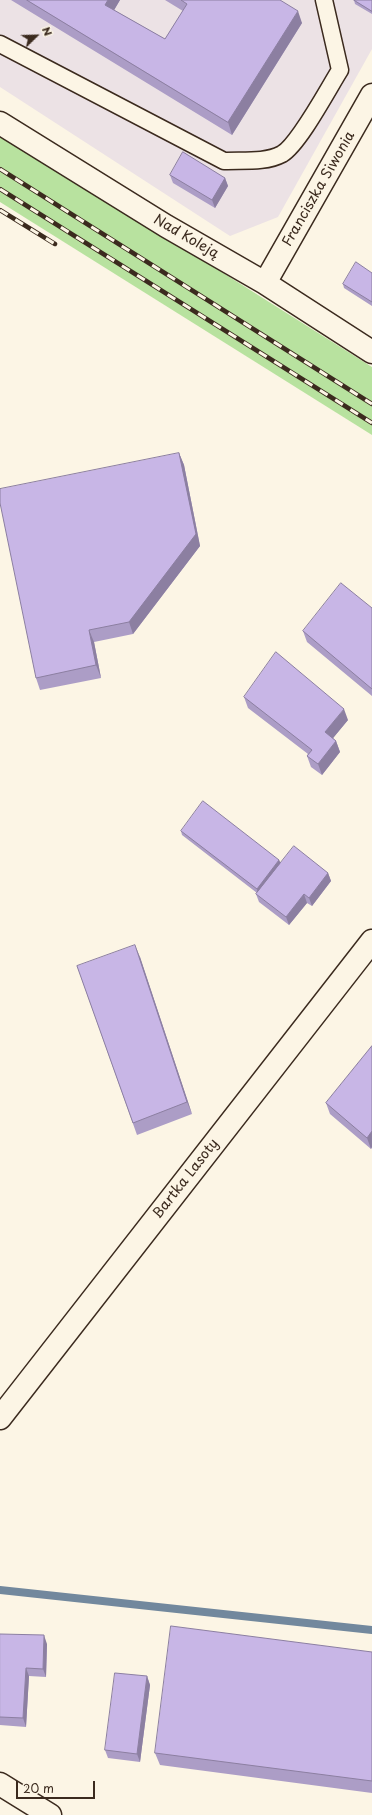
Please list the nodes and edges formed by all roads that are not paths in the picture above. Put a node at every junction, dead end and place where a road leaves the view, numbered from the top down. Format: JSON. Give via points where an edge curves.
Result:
{"nodes":[{"id":1,"x":324,"y":0,"type":"edge"},
{"id":2,"x":0,"y":44,"type":"edge"},
{"id":3,"x":372,"y":95,"type":"edge"},
{"id":4,"x":0,"y":123,"type":"edge"},
{"id":5,"x":265,"y":282,"type":"junction"},
{"id":6,"x":372,"y":352,"type":"edge"},
{"id":7,"x":372,"y":941,"type":"edge"},
{"id":8,"x":0,"y":1418,"type":"edge"},
{"id":9,"x":0,"y":1784,"type":"edge"},
{"id":10,"x":50,"y":1815,"type":"edge"}],
"edges":[{"from":1,"to":2,"type":"lane","via":[[340,70],[296,140],[282,153],[261,160],[224,161]]},
{"from":3,"to":5,"type":"street","name":"Franciszka Siwonia"},
{"from":4,"to":5,"type":"street","name":"Nad Koleją","via":[[166,226]]},
{"from":5,"to":6,"type":"street","name":"Nad Koleją"},
{"from":7,"to":8,"type":"street","name":"Bartka Lasoty"},
{"from":9,"to":10,"type":"street"}]}
